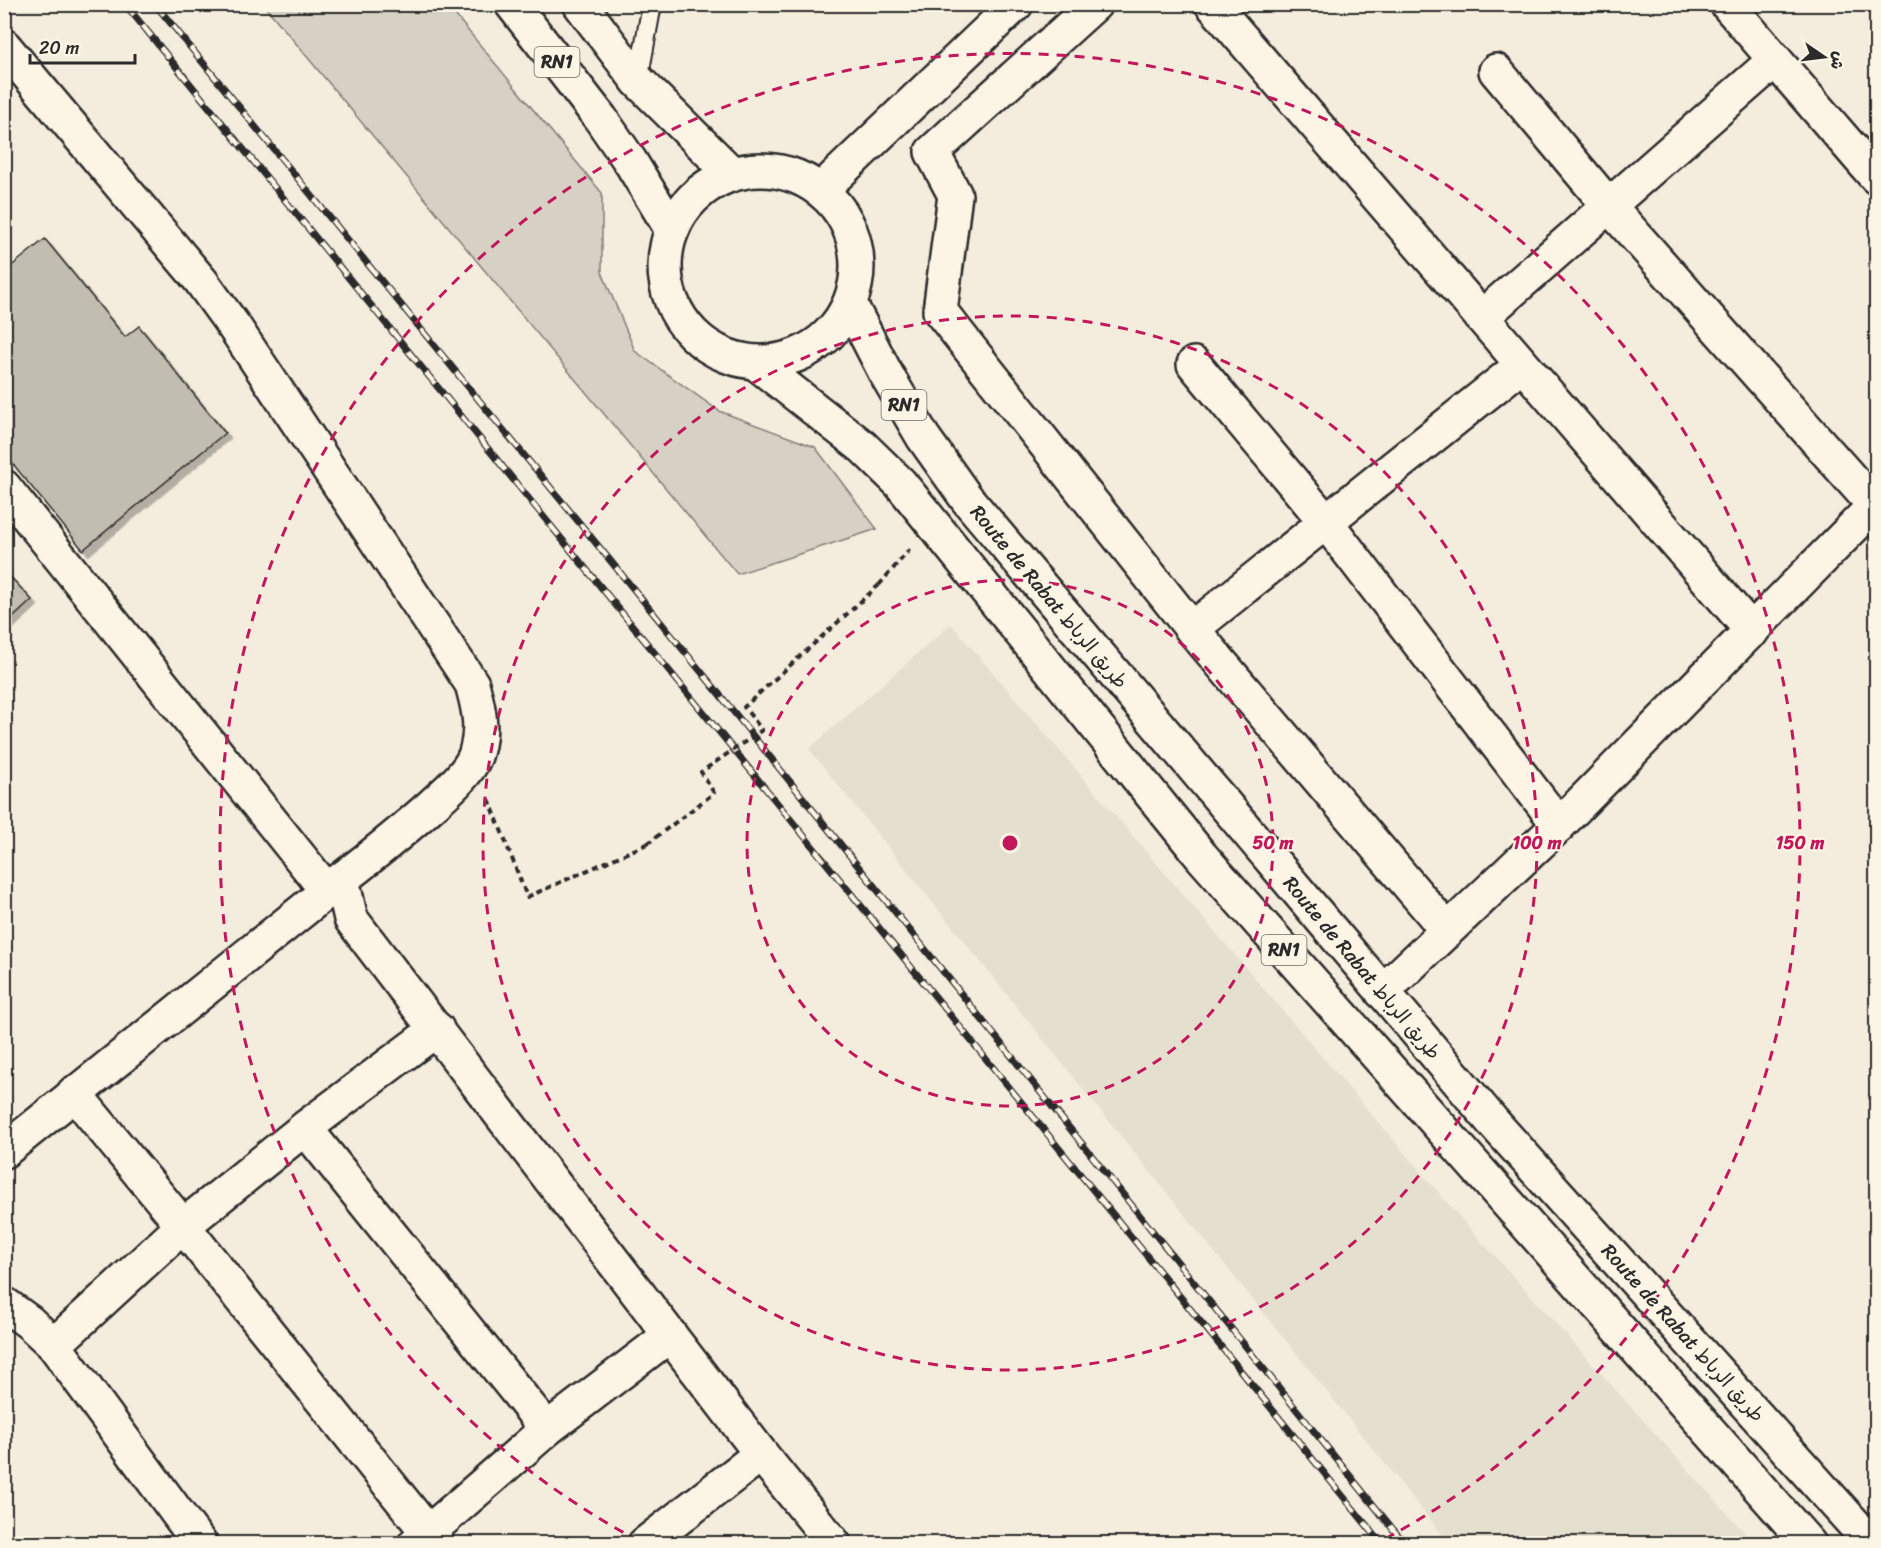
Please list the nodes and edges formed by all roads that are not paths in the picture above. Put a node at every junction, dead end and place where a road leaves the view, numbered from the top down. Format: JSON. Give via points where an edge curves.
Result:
{"nodes":[{"id":1,"x":512,"y":4,"type":"edge"},
{"id":2,"x":580,"y":4,"type":"edge"},
{"id":3,"x":652,"y":4,"type":"edge"},
{"id":4,"x":1016,"y":4,"type":"edge"},
{"id":5,"x":1095,"y":4,"type":"edge"},
{"id":6,"x":1212,"y":4,"type":"edge"},
{"id":7,"x":1727,"y":4,"type":"edge"},
{"id":8,"x":4,"y":46,"type":"edge"},
{"id":9,"x":1775,"y":60,"type":"junction"},
{"id":10,"x":1496,"y":70,"type":"dead end"},
{"id":11,"x":638,"y":81,"type":"junction"},
{"id":12,"x":731,"y":173,"type":"junction"},
{"id":13,"x":1876,"y":177,"type":"edge"},
{"id":14,"x":821,"y":190,"type":"junction"},
{"id":15,"x":1609,"y":206,"type":"junction"},
{"id":16,"x":672,"y":230,"type":"junction"},
{"id":17,"x":850,"y":304,"type":"junction"},
{"id":18,"x":1482,"y":317,"type":"junction"},
{"id":19,"x":756,"y":363,"type":"junction"},
{"id":20,"x":1194,"y":364,"type":"dead end"},
{"id":21,"x":1522,"y":364,"type":"junction"},
{"id":22,"x":4,"y":487,"type":"edge"},
{"id":23,"x":1876,"y":505,"type":"edge"},
{"id":24,"x":1326,"y":522,"type":"junction"},
{"id":25,"x":1192,"y":629,"type":"junction"},
{"id":26,"x":1752,"y":631,"type":"junction"},
{"id":27,"x":1559,"y":825,"type":"junction"},
{"id":28,"x":334,"y":885,"type":"junction"},
{"id":29,"x":1447,"y":930,"type":"junction"},
{"id":30,"x":1382,"y":992,"type":"junction"},
{"id":31,"x":437,"y":1029,"type":"junction"},
{"id":32,"x":74,"y":1093,"type":"junction"},
{"id":33,"x":305,"y":1128,"type":"junction"},
{"id":34,"x":4,"y":1150,"type":"edge"},
{"id":35,"x":183,"y":1226,"type":"junction"},
{"id":36,"x":4,"y":1304,"type":"edge"},
{"id":37,"x":670,"y":1335,"type":"junction"},
{"id":38,"x":54,"y":1345,"type":"junction"},
{"id":39,"x":547,"y":1429,"type":"junction"},
{"id":40,"x":761,"y":1454,"type":"junction"},
{"id":41,"x":1872,"y":1537,"type":"edge"},
{"id":42,"x":427,"y":1540,"type":"edge"},
{"id":43,"x":200,"y":1544,"type":"edge"},
{"id":44,"x":645,"y":1544,"type":"edge"},
{"id":45,"x":834,"y":1544,"type":"edge"},
{"id":46,"x":1809,"y":1544,"type":"edge"}],
"edges":[{"from":1,"to":16,"type":"street","number":"RN1","via":[[602,119]]},
{"from":2,"to":11,"type":"street","number":"RN1"},
{"from":3,"to":11,"type":"lane"},
{"from":4,"to":14,"type":"street"},
{"from":5,"to":25,"type":"street","via":[[932,152],[955,195],[940,311]]},
{"from":6,"to":18,"type":"street"},
{"from":7,"to":9,"type":"street"},
{"from":8,"to":28,"type":"street","via":[[201,281],[472,684],[480,711],[474,759],[455,784],[389,843]]},
{"from":9,"to":13,"type":"street"},
{"from":9,"to":15,"type":"street"},
{"from":10,"to":15,"type":"street"},
{"from":11,"to":12,"type":"street","number":"RN1"},
{"from":12,"to":14,"type":"street","number":"RN1","via":[[762,167],[794,174]]},
{"from":12,"to":16,"type":"street","number":"RN1","via":[[695,195]]},
{"from":14,"to":17,"type":"street","number":"RN1","via":[[842,213],[855,242],[858,273]]},
{"from":15,"to":18,"type":"street"},
{"from":15,"to":23,"type":"street"},
{"from":16,"to":19,"type":"street","number":"RN1","via":[[664,265],[670,301],[690,333],[720,354]]},
{"from":17,"to":19,"type":"street","number":"RN1","via":[[835,329],[812,349],[785,361]]},
{"from":17,"to":30,"type":"street","name":"Route de Rabat طريق الرباط","number":"RN1","via":[[923,437],[967,500]]},
{"from":18,"to":21,"type":"street"},
{"from":19,"to":46,"type":"street","number":"RN1","via":[[863,447],[900,483],[1202,857]]},
{"from":20,"to":24,"type":"street"},
{"from":21,"to":24,"type":"street"},
{"from":21,"to":26,"type":"street"},
{"from":22,"to":28,"type":"street"},
{"from":23,"to":26,"type":"street"},
{"from":24,"to":25,"type":"street"},
{"from":24,"to":27,"type":"street"},
{"from":25,"to":29,"type":"street"},
{"from":26,"to":27,"type":"street"},
{"from":27,"to":29,"type":"street"},
{"from":28,"to":31,"type":"street","via":[[351,919]]},
{"from":28,"to":32,"type":"street"},
{"from":29,"to":30,"type":"street"},
{"from":30,"to":41,"type":"street","name":"Route de Rabat طريق الرباط","number":"RN1","via":[[1492,1121]]},
{"from":31,"to":33,"type":"street"},
{"from":31,"to":37,"type":"street"},
{"from":32,"to":34,"type":"street"},
{"from":32,"to":35,"type":"street"},
{"from":33,"to":35,"type":"street"},
{"from":33,"to":39,"type":"street"},
{"from":35,"to":38,"type":"street"},
{"from":35,"to":42,"type":"street"},
{"from":36,"to":38,"type":"street"},
{"from":37,"to":39,"type":"street"},
{"from":37,"to":40,"type":"street"},
{"from":38,"to":43,"type":"street"},
{"from":39,"to":42,"type":"street"},
{"from":40,"to":44,"type":"street"},
{"from":40,"to":45,"type":"street"}]}
